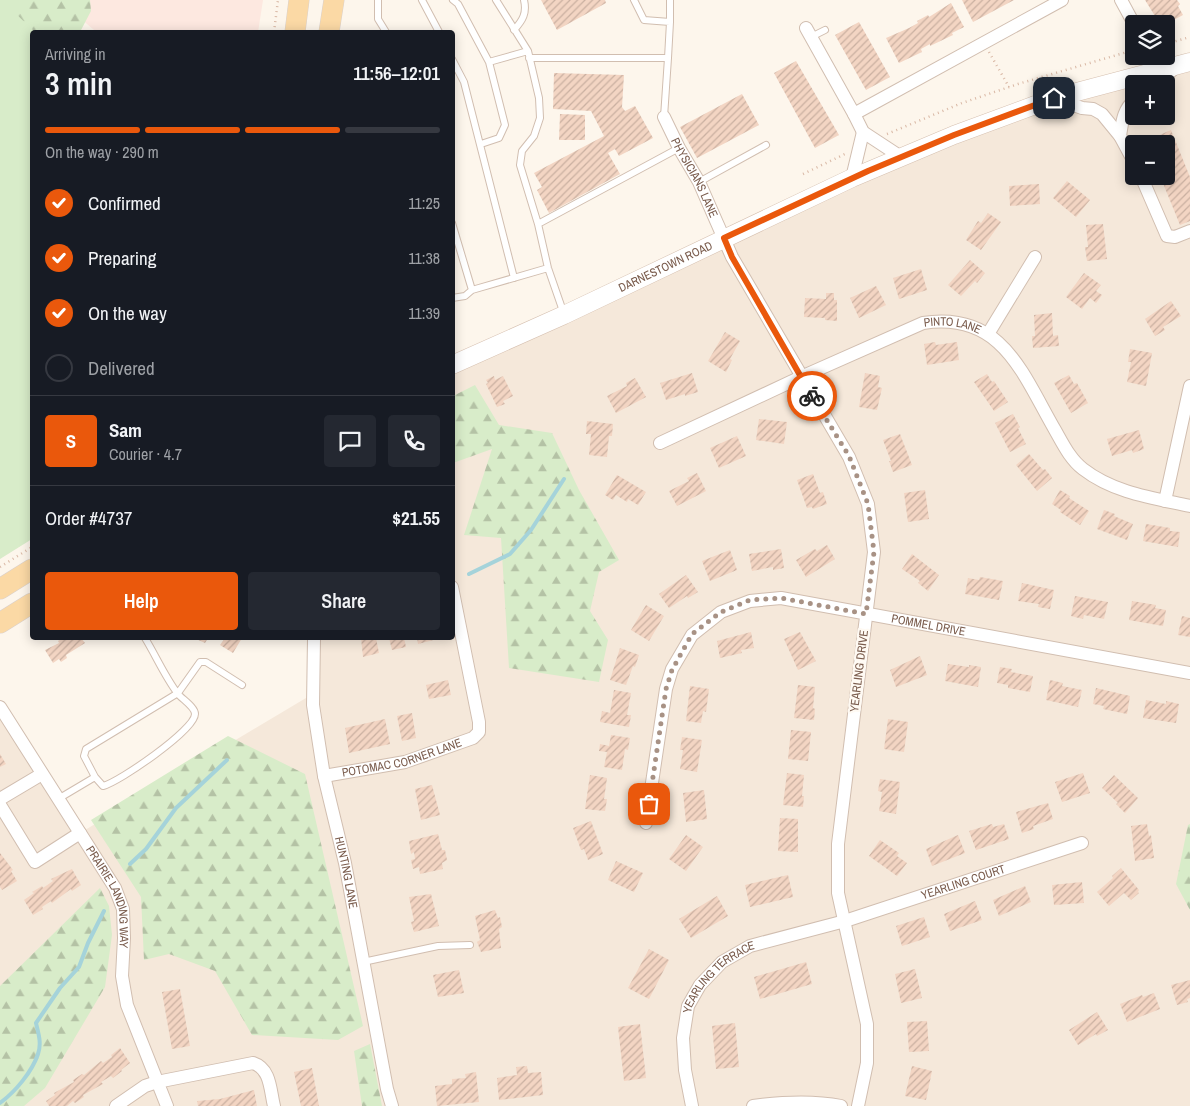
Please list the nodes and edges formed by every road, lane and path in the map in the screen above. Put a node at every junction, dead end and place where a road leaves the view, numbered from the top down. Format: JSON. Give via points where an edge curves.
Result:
{"nodes":[{"id":1,"x":278,"y":0,"type":"edge"},
{"id":2,"x":299,"y":0,"type":"edge"},
{"id":3,"x":334,"y":0,"type":"edge"},
{"id":4,"x":378,"y":0,"type":"edge"},
{"id":5,"x":422,"y":0,"type":"edge"},
{"id":6,"x":453,"y":0,"type":"edge"},
{"id":7,"x":496,"y":0,"type":"edge"},
{"id":8,"x":524,"y":0,"type":"edge"},
{"id":9,"x":634,"y":0,"type":"edge"},
{"id":10,"x":670,"y":0,"type":"edge"},
{"id":11,"x":1062,"y":0,"type":"edge"},
{"id":12,"x":1121,"y":0,"type":"edge"},
{"id":13,"x":1129,"y":15,"type":"edge"},
{"id":14,"x":670,"y":22,"type":"junction"},
{"id":15,"x":274,"y":30,"type":"edge"},
{"id":16,"x":295,"y":30,"type":"edge"},
{"id":17,"x":329,"y":30,"type":"edge"},
{"id":18,"x":385,"y":30,"type":"edge"},
{"id":19,"x":438,"y":30,"type":"edge"},
{"id":20,"x":514,"y":30,"type":"junction"},
{"id":21,"x":825,"y":30,"type":"dead end"},
{"id":22,"x":808,"y":32,"type":"joint"},
{"id":23,"x":1190,"y":37,"type":"edge"},
{"id":24,"x":1175,"y":41,"type":"edge"},
{"id":25,"x":984,"y":42,"type":"junction"},
{"id":26,"x":1125,"y":53,"type":"edge"},
{"id":27,"x":528,"y":54,"type":"junction"},
{"id":28,"x":668,"y":58,"type":"junction"},
{"id":29,"x":489,"y":62,"type":"junction"},
{"id":30,"x":455,"y":65,"type":"edge"},
{"id":31,"x":1167,"y":65,"type":"edge"},
{"id":32,"x":1172,"y":65,"type":"edge"},
{"id":33,"x":1164,"y":75,"type":"edge"},
{"id":34,"x":1009,"y":87,"type":"junction"},
{"id":35,"x":1054,"y":98,"type":"junction"},
{"id":36,"x":854,"y":114,"type":"junction"},
{"id":37,"x":1125,"y":114,"type":"edge"},
{"id":38,"x":664,"y":117,"type":"joint"},
{"id":39,"x":863,"y":132,"type":"junction"},
{"id":40,"x":1120,"y":136,"type":"junction"},
{"id":41,"x":881,"y":137,"type":"dead end"},
{"id":42,"x":481,"y":144,"type":"junction"},
{"id":43,"x":766,"y":145,"type":"dead end"},
{"id":44,"x":1125,"y":145,"type":"edge"},
{"id":45,"x":679,"y":148,"type":"junction"},
{"id":46,"x":846,"y":153,"type":"dead end"},
{"id":47,"x":901,"y":157,"type":"junction"},
{"id":48,"x":803,"y":174,"type":"dead end"},
{"id":49,"x":852,"y":178,"type":"junction"},
{"id":50,"x":699,"y":182,"type":"junction"},
{"id":51,"x":1145,"y":185,"type":"edge"},
{"id":52,"x":538,"y":224,"type":"junction"},
{"id":53,"x":1190,"y":231,"type":"edge"},
{"id":54,"x":455,"y":233,"type":"edge"},
{"id":55,"x":724,"y":238,"type":"junction"},
{"id":56,"x":1035,"y":257,"type":"dead end"},
{"id":57,"x":548,"y":268,"type":"junction"},
{"id":58,"x":514,"y":278,"type":"junction"},
{"id":59,"x":472,"y":290,"type":"junction"},
{"id":60,"x":455,"y":298,"type":"edge"},
{"id":61,"x":564,"y":315,"type":"junction"},
{"id":62,"x":988,"y":334,"type":"junction"},
{"id":63,"x":455,"y":363,"type":"edge"},
{"id":64,"x":801,"y":377,"type":"junction"},
{"id":65,"x":1190,"y":386,"type":"edge"},
{"id":66,"x":660,"y":443,"type":"dead end"},
{"id":67,"x":1165,"y":500,"type":"junction"},
{"id":68,"x":1190,"y":506,"type":"edge"},
{"id":69,"x":30,"y":548,"type":"edge"},
{"id":70,"x":0,"y":568,"type":"edge"},
{"id":71,"x":30,"y":570,"type":"edge"},
{"id":72,"x":0,"y":589,"type":"edge"},
{"id":73,"x":455,"y":599,"type":"edge"},
{"id":74,"x":30,"y":604,"type":"edge"},
{"id":75,"x":866,"y":614,"type":"junction"},
{"id":76,"x":0,"y":623,"type":"edge"},
{"id":77,"x":146,"y":640,"type":"edge"},
{"id":78,"x":314,"y":640,"type":"edge"},
{"id":79,"x":1190,"y":673,"type":"edge"},
{"id":80,"x":242,"y":686,"type":"dead end"},
{"id":81,"x":178,"y":693,"type":"junction"},
{"id":82,"x":0,"y":707,"type":"edge"},
{"id":83,"x":42,"y":774,"type":"junction"},
{"id":84,"x":324,"y":776,"type":"junction"},
{"id":85,"x":95,"y":777,"type":"junction"},
{"id":86,"x":0,"y":799,"type":"edge"},
{"id":87,"x":58,"y":799,"type":"junction"},
{"id":88,"x":0,"y":806,"type":"edge"},
{"id":89,"x":646,"y":823,"type":"dead end"},
{"id":90,"x":80,"y":833,"type":"junction"},
{"id":91,"x":1082,"y":843,"type":"dead end"},
{"id":92,"x":845,"y":921,"type":"junction"},
{"id":93,"x":470,"y":944,"type":"dead end"},
{"id":94,"x":363,"y":962,"type":"junction"},
{"id":95,"x":157,"y":1082,"type":"junction"},
{"id":96,"x":116,"y":1106,"type":"edge"},
{"id":97,"x":167,"y":1106,"type":"edge"},
{"id":98,"x":274,"y":1106,"type":"edge"},
{"id":99,"x":392,"y":1106,"type":"edge"},
{"id":100,"x":692,"y":1106,"type":"edge"},
{"id":101,"x":753,"y":1106,"type":"edge"},
{"id":102,"x":841,"y":1106,"type":"edge"},
{"id":103,"x":858,"y":1106,"type":"edge"}],
"edges":[{"from":1,"to":15,"type":"path"},
{"from":2,"to":16,"type":"main road"},
{"from":3,"to":17,"type":"main road"},
{"from":4,"to":18,"type":"lane","via":[[378,19]]},
{"from":5,"to":19,"type":"lane"},
{"from":6,"to":29,"type":"lane"},
{"from":7,"to":20,"type":"lane"},
{"from":8,"to":20,"type":"lane","via":[[523,19]]},
{"from":9,"to":14,"type":"lane","via":[[644,20]]},
{"from":10,"to":14,"type":"lane"},
{"from":11,"to":25,"type":"street"},
{"from":12,"to":13,"type":"street"},
{"from":14,"to":28,"type":"lane"},
{"from":20,"to":27,"type":"lane"},
{"from":21,"to":22,"type":"lane"},
{"from":22,"to":36,"type":"street"},
{"from":23,"to":24,"type":"path"},
{"from":25,"to":34,"type":"path"},
{"from":25,"to":36,"type":"street"},
{"from":26,"to":34,"type":"path"},
{"from":27,"to":28,"type":"lane"},
{"from":27,"to":29,"type":"lane"},
{"from":27,"to":52,"type":"lane","via":[[539,98],[540,118],[534,136],[522,151],[520,165]]},
{"from":28,"to":38,"type":"lane"},
{"from":29,"to":42,"type":"lane","via":[[505,125],[499,138]]},
{"from":30,"to":42,"type":"lane","via":[[464,82]]},
{"from":31,"to":35,"type":"main road","name":"DARNESTOWN ROAD"},
{"from":32,"to":33,"type":"street"},
{"from":34,"to":41,"type":"path"},
{"from":35,"to":40,"type":"street","via":[[1102,114]]},
{"from":35,"to":47,"type":"main road","name":"DARNESTOWN ROAD"},
{"from":36,"to":39,"type":"street"},
{"from":37,"to":40,"type":"street"},
{"from":38,"to":45,"type":"street","name":"PHYSICIANS LANE"},
{"from":39,"to":47,"type":"street"},
{"from":39,"to":49,"type":"street"},
{"from":40,"to":44,"type":"street"},
{"from":42,"to":58,"type":"lane"},
{"from":43,"to":50,"type":"lane"},
{"from":45,"to":50,"type":"street","name":"PHYSICIANS LANE"},
{"from":45,"to":52,"type":"lane"},
{"from":46,"to":48,"type":"path"},
{"from":47,"to":49,"type":"main road","name":"DARNESTOWN ROAD"},
{"from":49,"to":55,"type":"main road","name":"DARNESTOWN ROAD"},
{"from":50,"to":55,"type":"street","name":"PHYSICIANS LANE"},
{"from":51,"to":53,"type":"street","via":[[1167,236],[1175,237]]},
{"from":52,"to":57,"type":"lane"},
{"from":54,"to":59,"type":"lane"},
{"from":55,"to":61,"type":"main road","name":"DARNESTOWN ROAD"},
{"from":55,"to":64,"type":"street","name":"YEARLING DRIVE"},
{"from":56,"to":62,"type":"street"},
{"from":57,"to":58,"type":"lane"},
{"from":57,"to":61,"type":"lane"},
{"from":58,"to":59,"type":"lane"},
{"from":59,"to":60,"type":"lane","via":[[465,296]]},
{"from":61,"to":63,"type":"main road","name":"DARNESTOWN ROAD"},
{"from":62,"to":64,"type":"street","name":"PINTO LANE","via":[[959,322],[923,322]]},
{"from":62,"to":67,"type":"street","name":"PINTO LANE","via":[[1005,347],[1016,362],[1069,456],[1083,470],[1117,489]]},
{"from":64,"to":66,"type":"street","name":"PINTO LANE"},
{"from":64,"to":75,"type":"street","name":"YEARLING DRIVE","via":[[849,456],[868,504],[874,552]]},
{"from":65,"to":67,"type":"street"},
{"from":67,"to":68,"type":"street","name":"PINTO LANE"},
{"from":69,"to":70,"type":"path"},
{"from":71,"to":72,"type":"main road"},
{"from":73,"to":84,"type":"street","name":"POTOMAC CORNER LANE","via":[[479,732],[473,738],[405,762]]},
{"from":74,"to":76,"type":"main road"},
{"from":75,"to":79,"type":"street","name":"POMMEL DRIVE"},
{"from":75,"to":89,"type":"street","name":"POMMEL DRIVE","via":[[781,598],[750,600],[721,612],[692,634],[672,670],[666,689]]},
{"from":75,"to":92,"type":"street","name":"YEARLING DRIVE","via":[[838,844],[838,893]]},
{"from":77,"to":81,"type":"lane"},
{"from":78,"to":84,"type":"street","name":"HUNTING LANE","via":[[313,705]]},
{"from":80,"to":81,"type":"lane","via":[[202,661]]},
{"from":81,"to":85,"type":"lane","via":[[83,752]]},
{"from":81,"to":85,"type":"lane","via":[[194,711],[192,722],[164,749],[106,786]]},
{"from":82,"to":83,"type":"street","name":"PRAIRIE LANDING WAY"},
{"from":83,"to":86,"type":"street"},
{"from":83,"to":87,"type":"street","name":"PRAIRIE LANDING WAY"},
{"from":84,"to":94,"type":"street","name":"HUNTING LANE","via":[[345,863]]},
{"from":85,"to":87,"type":"lane"},
{"from":87,"to":90,"type":"street","name":"PRAIRIE LANDING WAY"},
{"from":88,"to":90,"type":"street","via":[[35,862]]},
{"from":90,"to":95,"type":"street","name":"PRAIRIE LANDING WAY","via":[[115,888],[123,909],[122,976],[127,1005]]},
{"from":91,"to":92,"type":"street","name":"YEARLING COURT"},
{"from":92,"to":100,"type":"street","name":"YEARLING TERRACE","via":[[750,946],[722,962],[700,985],[688,1006],[683,1038]]},
{"from":92,"to":103,"type":"street","name":"YEARLING DRIVE","via":[[868,1024],[867,1063]]},
{"from":93,"to":94,"type":"lane","via":[[438,946]]},
{"from":94,"to":99,"type":"street","name":"HUNTING LANE"},
{"from":95,"to":96,"type":"street","via":[[145,1086]]},
{"from":95,"to":97,"type":"street","name":"PRAIRIE LANDING WAY"},
{"from":95,"to":98,"type":"street","via":[[253,1063],[267,1073]]},
{"from":101,"to":102,"type":"street","via":[[789,1102]]}]}
